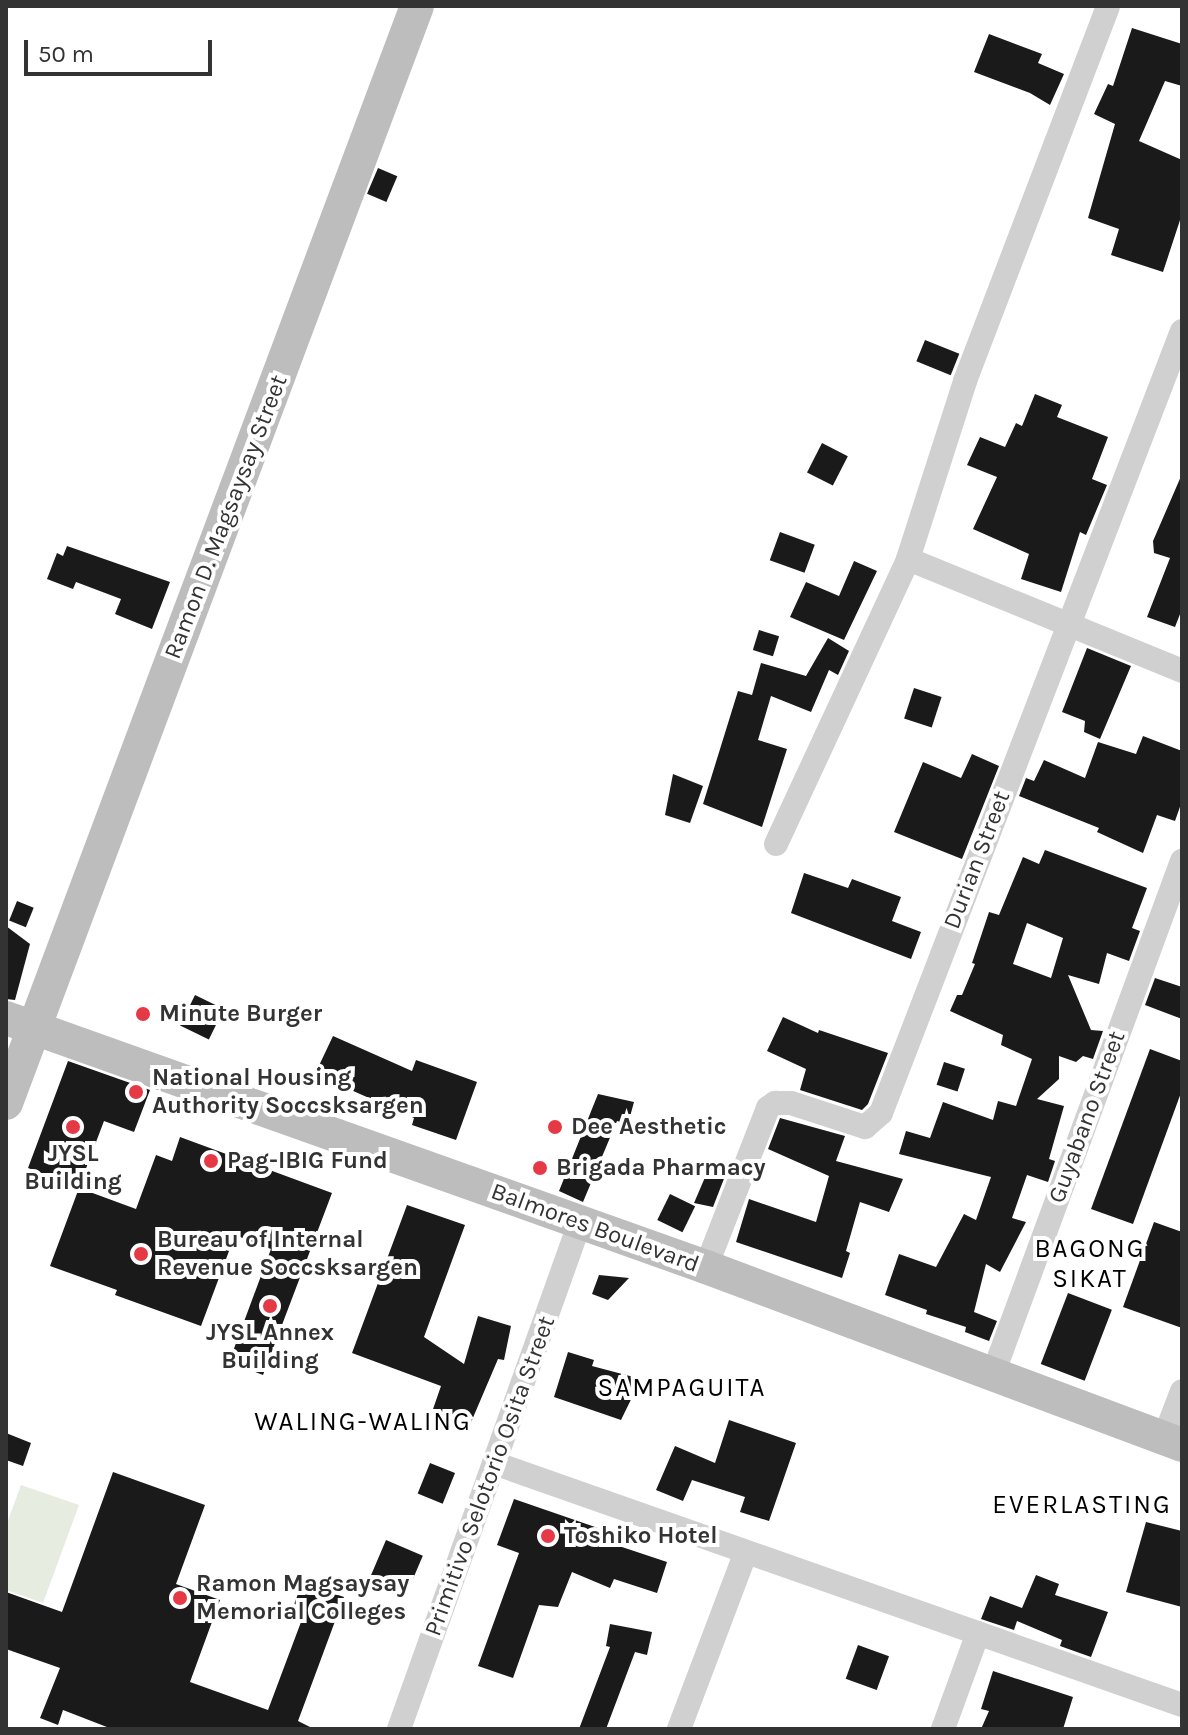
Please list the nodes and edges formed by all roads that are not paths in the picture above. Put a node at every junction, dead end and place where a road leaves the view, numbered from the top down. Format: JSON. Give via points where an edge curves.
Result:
{"nodes":[{"id":1,"x":417,"y":6,"type":"edge"},
{"id":2,"x":1108,"y":6,"type":"edge"},
{"id":3,"x":1182,"y":331,"type":"edge"},
{"id":4,"x":908,"y":559,"type":"junction"},
{"id":5,"x":1066,"y":624,"type":"junction"},
{"id":6,"x":1182,"y":671,"type":"edge"},
{"id":7,"x":776,"y":844,"type":"dead end"},
{"id":8,"x":1182,"y":861,"type":"edge"},
{"id":9,"x":20,"y":1023,"type":"edge"},
{"id":10,"x":6,"y":1103,"type":"edge"},
{"id":11,"x":580,"y":1222,"type":"junction"},
{"id":12,"x":706,"y":1267,"type":"junction"},
{"id":13,"x":993,"y":1374,"type":"junction"},
{"id":14,"x":1182,"y":1391,"type":"edge"},
{"id":15,"x":1173,"y":1442,"type":"edge"},
{"id":16,"x":494,"y":1463,"type":"junction"},
{"id":17,"x":746,"y":1552,"type":"junction"},
{"id":18,"x":978,"y":1633,"type":"junction"},
{"id":19,"x":1182,"y":1705,"type":"edge"},
{"id":20,"x":399,"y":1729,"type":"edge"},
{"id":21,"x":679,"y":1729,"type":"edge"},
{"id":22,"x":943,"y":1729,"type":"edge"}],
"edges":[{"from":1,"to":9,"type":"main road","name":"Ramon D. Magsaysay Street"},
{"from":2,"to":4,"type":"street","via":[[965,381]]},
{"from":3,"to":5,"type":"street","name":"Durian Street"},
{"from":4,"to":5,"type":"street"},
{"from":4,"to":7,"type":"street"},
{"from":5,"to":6,"type":"street"},
{"from":5,"to":12,"type":"street","name":"Durian Street","via":[[881,1113],[865,1127],[791,1103],[768,1108]]},
{"from":8,"to":13,"type":"street","name":"Guyabano Street"},
{"from":9,"to":10,"type":"main road","name":"Ramon D. Magsaysay Street"},
{"from":9,"to":11,"type":"main road","name":"Balmores Boulevard"},
{"from":11,"to":12,"type":"main road","name":"Balmores Boulevard"},
{"from":11,"to":16,"type":"street","name":"Primitivo Selotorio Osita Street"},
{"from":12,"to":13,"type":"main road","name":"Balmores Boulevard"},
{"from":13,"to":15,"type":"main road","name":"Balmores Boulevard"},
{"from":14,"to":15,"type":"street"},
{"from":16,"to":17,"type":"street"},
{"from":16,"to":20,"type":"street","name":"Primitivo Selotorio Osita Street"},
{"from":17,"to":18,"type":"street"},
{"from":17,"to":21,"type":"street"},
{"from":18,"to":19,"type":"street"},
{"from":18,"to":22,"type":"street"}]}
